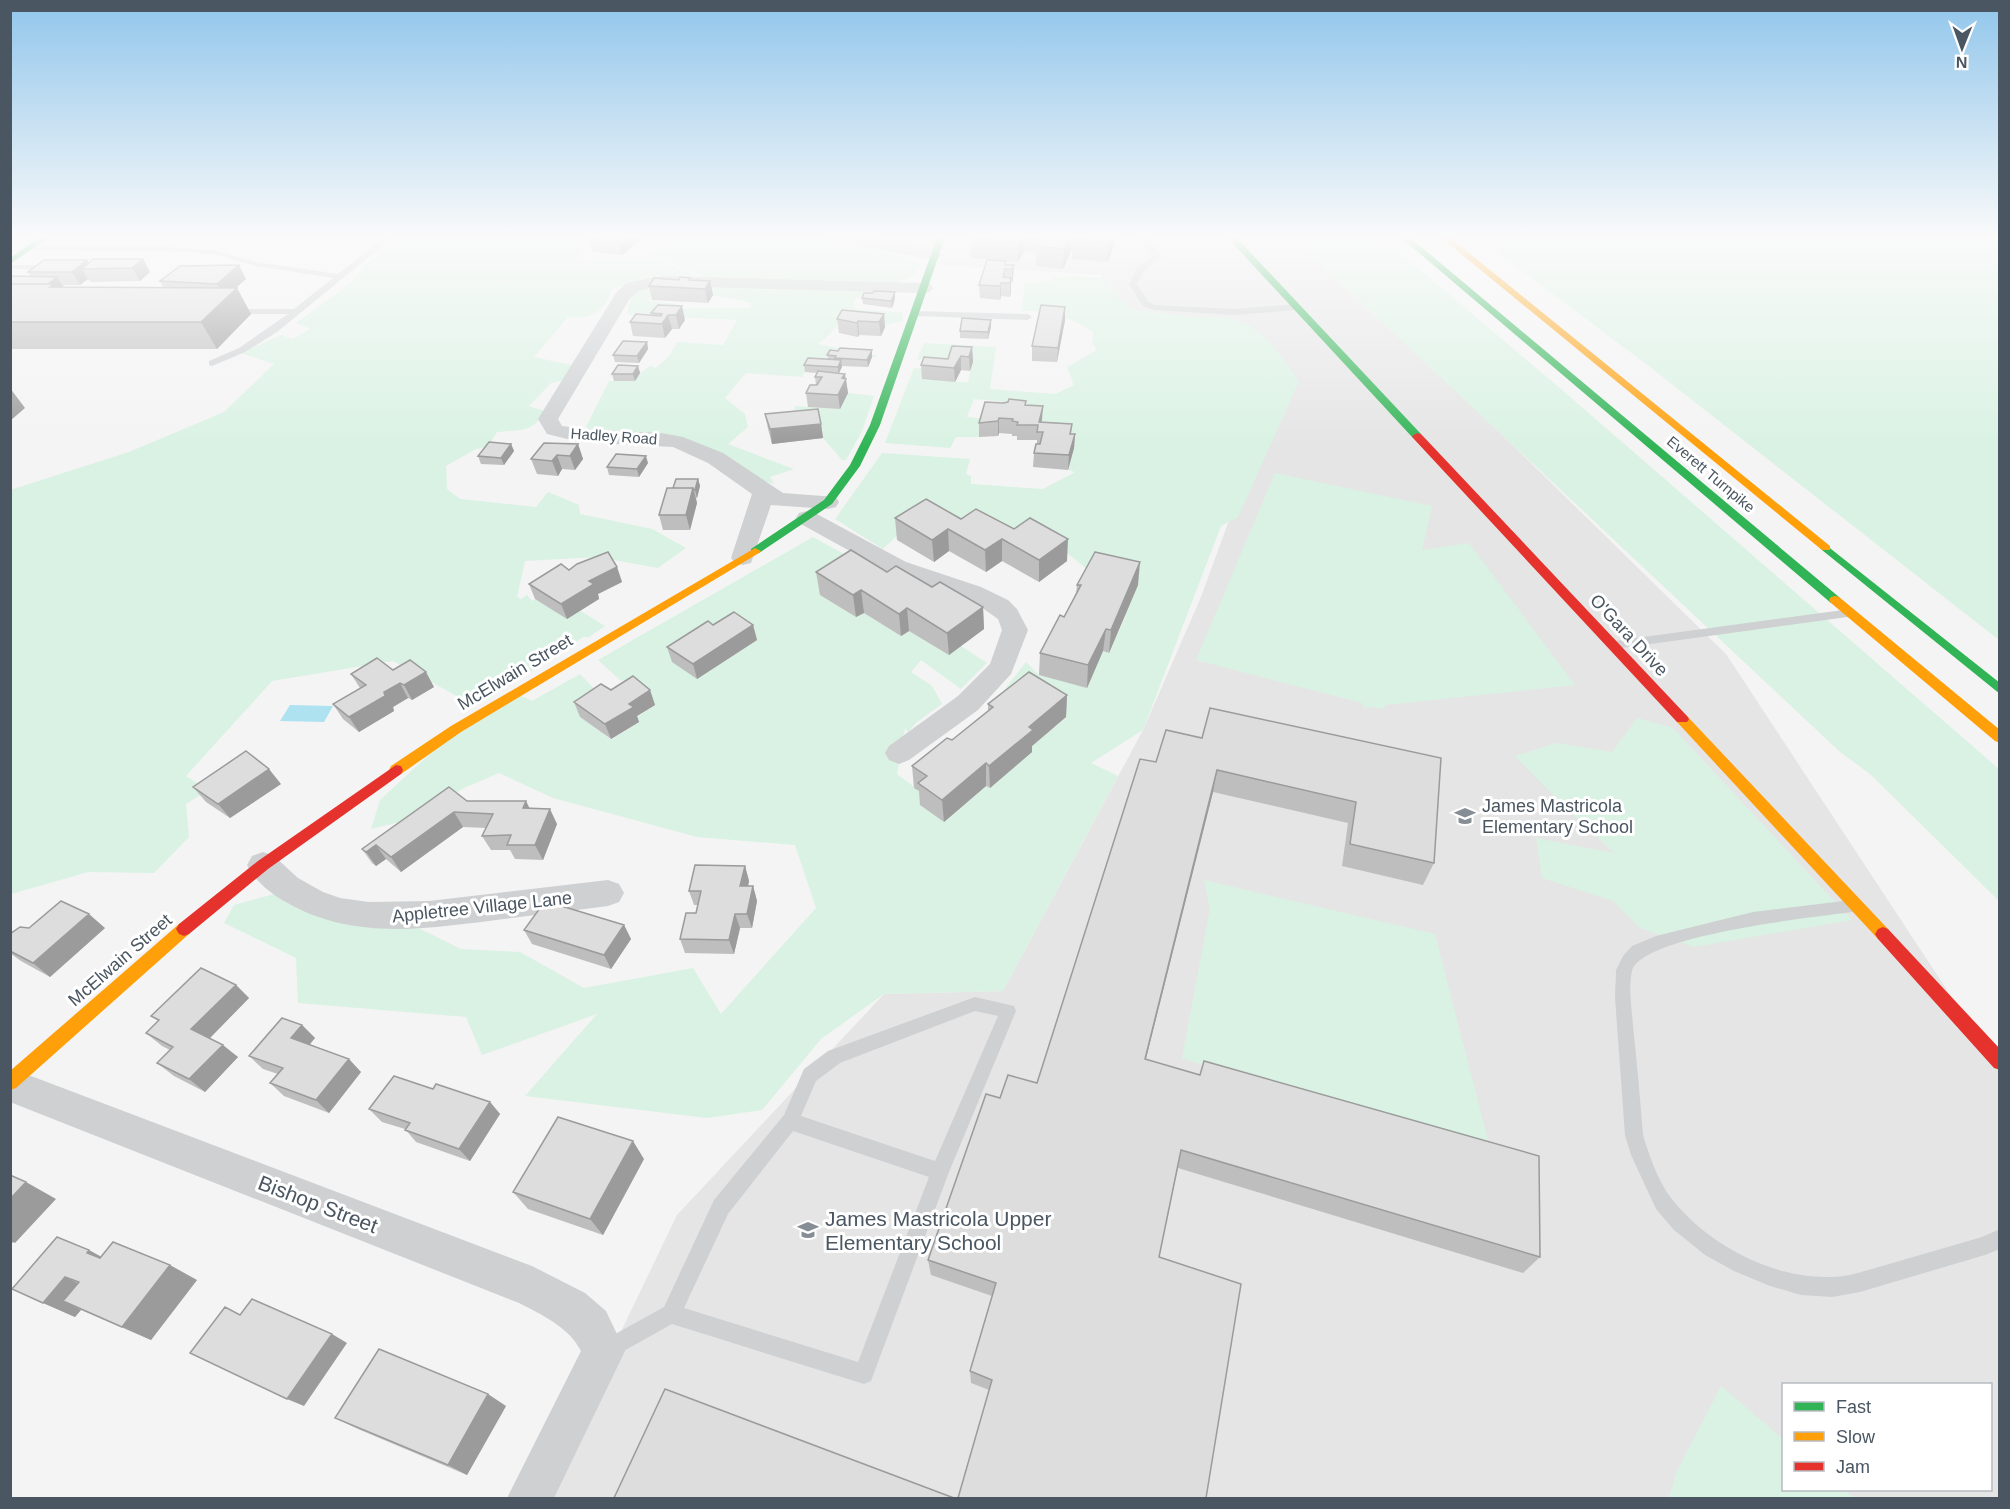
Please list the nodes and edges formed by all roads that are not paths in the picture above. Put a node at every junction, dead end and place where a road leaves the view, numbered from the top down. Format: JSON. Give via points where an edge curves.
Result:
{"nodes":[{"id":1,"x":304,"y":305,"type":"edge"},
{"id":2,"x":618,"y":305,"type":"edge"},
{"id":3,"x":918,"y":305,"type":"edge"},
{"id":4,"x":1150,"y":305,"type":"edge"},
{"id":5,"x":1294,"y":305,"type":"edge"},
{"id":6,"x":1486,"y":305,"type":"edge"},
{"id":7,"x":1528,"y":305,"type":"edge"},
{"id":8,"x":1296,"y":308,"type":"junction"},
{"id":9,"x":224,"y":311,"type":"edge"},
{"id":10,"x":296,"y":312,"type":"junction"},
{"id":11,"x":916,"y":313,"type":"junction"},
{"id":12,"x":1028,"y":317,"type":"dead end"},
{"id":13,"x":212,"y":363,"type":"dead end"},
{"id":14,"x":764,"y":492,"type":"junction"},
{"id":15,"x":828,"y":502,"type":"junction"},
{"id":16,"x":807,"y":518,"type":"junction"},
{"id":17,"x":743,"y":558,"type":"junction"},
{"id":18,"x":1851,"y":613,"type":"junction"},
{"id":19,"x":1614,"y":645,"type":"junction"},
{"id":20,"x":2000,"y":690,"type":"edge"},
{"id":21,"x":2000,"y":738,"type":"edge"},
{"id":22,"x":899,"y":753,"type":"dead end"},
{"id":23,"x":263,"y":866,"type":"junction"},
{"id":24,"x":608,"y":894,"type":"dead end"},
{"id":25,"x":1857,"y":906,"type":"junction"},
{"id":26,"x":2000,"y":1062,"type":"edge"},
{"id":27,"x":10,"y":1083,"type":"edge"},
{"id":28,"x":790,"y":1120,"type":"junction"},
{"id":29,"x":940,"y":1172,"type":"junction"},
{"id":30,"x":2000,"y":1238,"type":"edge"},
{"id":31,"x":671,"y":1314,"type":"junction"},
{"id":32,"x":604,"y":1351,"type":"junction"},
{"id":33,"x":530,"y":1498,"type":"edge"}],
"edges":[{"from":1,"to":10,"type":"lane"},
{"from":2,"to":14,"type":"street","name":"Hadley Road","via":[[548,419],[554,430],[573,436],[664,439],[703,450]]},
{"from":3,"to":11,"type":"main road","name":"McElwain Street"},
{"from":4,"to":8,"type":"lane","via":[[1219,311]]},
{"from":5,"to":8,"type":"main road","name":"O'Gara Drive"},
{"from":6,"to":18,"type":"main road","name":"Everett Turnpike"},
{"from":7,"to":20,"type":"main road","name":"Everett Turnpike"},
{"from":8,"to":19,"type":"main road","name":"O'Gara Drive"},
{"from":9,"to":10,"type":"lane"},
{"from":10,"to":13,"type":"lane","via":[[242,350]]},
{"from":11,"to":12,"type":"lane"},
{"from":11,"to":15,"type":"main road","name":"McElwain Street","via":[[866,447]]},
{"from":14,"to":15,"type":"street","name":"Hadley Road","via":[[778,500]]},
{"from":14,"to":17,"type":"street"},
{"from":15,"to":16,"type":"main road","name":"McElwain Street"},
{"from":16,"to":17,"type":"main road","name":"McElwain Street"},
{"from":16,"to":22,"type":"street","via":[[896,566],[987,600],[1007,613],[1015,630],[1002,668],[968,703]]},
{"from":17,"to":23,"type":"main road","name":"McElwain Street","via":[[456,729]]},
{"from":18,"to":19,"type":"lane"},
{"from":18,"to":21,"type":"main road","name":"Everett Turnpike"},
{"from":19,"to":25,"type":"main road","name":"O'Gara Drive"},
{"from":23,"to":24,"type":"street","name":"Appletree Village Lane","via":[[289,890],[315,905],[345,914],[435,914]]},
{"from":23,"to":27,"type":"main road","name":"McElwain Street","via":[[161,947]]},
{"from":25,"to":26,"type":"main road","name":"O'Gara Drive"},
{"from":25,"to":30,"type":"lane","via":[[1753,918],[1656,943],[1638,951],[1629,961],[1624,970],[1623,998],[1634,1135],[1640,1155],[1663,1202],[1712,1248],[1741,1264],[1801,1285],[1832,1287],[1860,1282],[1985,1246]]},
{"from":27,"to":32,"type":"street","name":"Bishop Street","via":[[532,1287],[570,1308],[591,1326]]},
{"from":28,"to":29,"type":"lane"},
{"from":28,"to":29,"type":"lane","via":[[810,1075],[834,1057],[975,1004],[1008,1011]]},
{"from":28,"to":31,"type":"lane","via":[[721,1207]]},
{"from":29,"to":31,"type":"lane","via":[[864,1374]]},
{"from":31,"to":32,"type":"lane"},
{"from":32,"to":33,"type":"street"}]}
